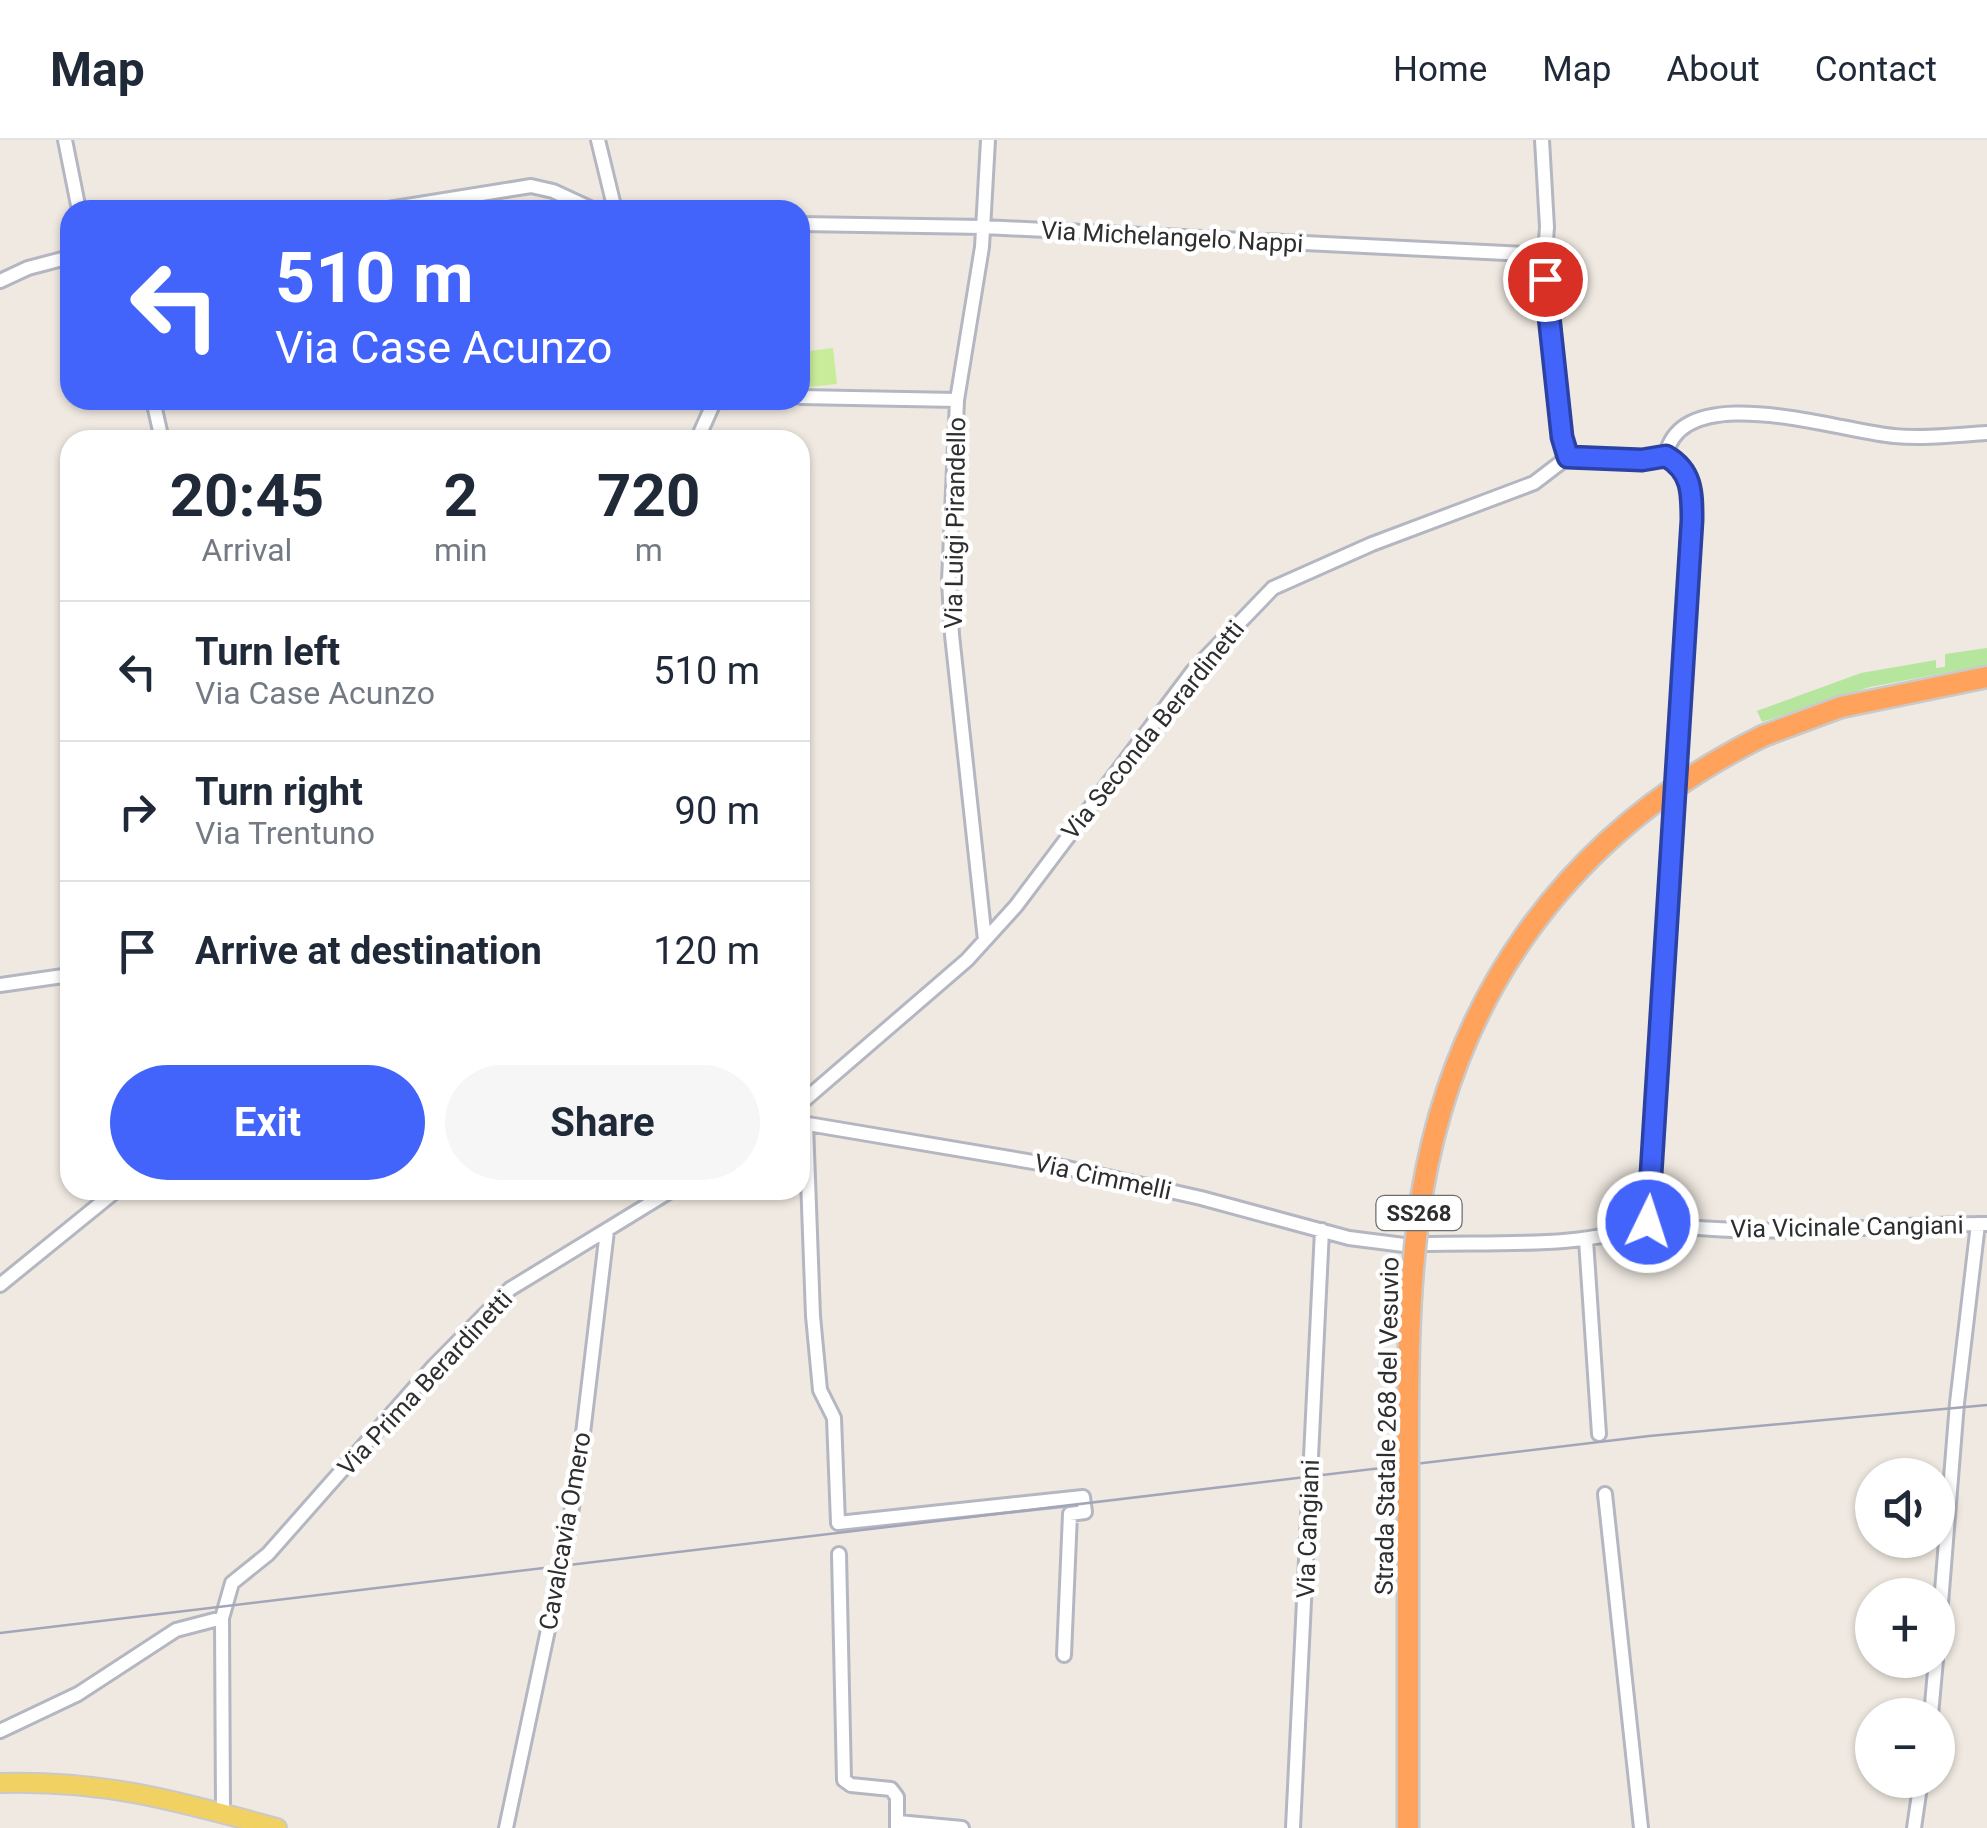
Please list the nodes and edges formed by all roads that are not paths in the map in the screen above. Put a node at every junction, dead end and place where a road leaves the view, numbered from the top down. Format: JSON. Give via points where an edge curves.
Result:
{"nodes":[{"id":1,"x":66,"y":140,"type":"edge"},
{"id":2,"x":598,"y":140,"type":"edge"},
{"id":3,"x":988,"y":140,"type":"edge"},
{"id":4,"x":1542,"y":140,"type":"edge"},
{"id":5,"x":77,"y":200,"type":"edge"},
{"id":6,"x":444,"y":200,"type":"edge"},
{"id":7,"x":574,"y":200,"type":"edge"},
{"id":8,"x":613,"y":200,"type":"edge"},
{"id":9,"x":810,"y":224,"type":"edge"},
{"id":10,"x":984,"y":227,"type":"junction"},
{"id":11,"x":1544,"y":255,"type":"junction"},
{"id":12,"x":60,"y":259,"type":"edge"},
{"id":13,"x":2,"y":278,"type":"edge"},
{"id":14,"x":810,"y":397,"type":"edge"},
{"id":15,"x":957,"y":400,"type":"junction"},
{"id":16,"x":1987,"y":433,"type":"edge"},
{"id":17,"x":1666,"y":456,"type":"junction"},
{"id":18,"x":1568,"y":457,"type":"junction"},
{"id":19,"x":1987,"y":677,"type":"edge"},
{"id":20,"x":985,"y":940,"type":"junction"},
{"id":21,"x":60,"y":976,"type":"edge"},
{"id":22,"x":0,"y":985,"type":"edge"},
{"id":23,"x":810,"y":1095,"type":"edge"},
{"id":24,"x":810,"y":1124,"type":"edge"},
{"id":25,"x":105,"y":1200,"type":"edge"},
{"id":26,"x":656,"y":1200,"type":"edge"},
{"id":27,"x":807,"y":1200,"type":"edge"},
{"id":28,"x":1648,"y":1222,"type":"junction"},
{"id":29,"x":1982,"y":1224,"type":"edge"},
{"id":30,"x":1322,"y":1230,"type":"junction"},
{"id":31,"x":607,"y":1231,"type":"junction"},
{"id":32,"x":1586,"y":1240,"type":"junction"},
{"id":33,"x":1428,"y":1244,"type":"dead end"},
{"id":34,"x":1404,"y":1245,"type":"dead end"},
{"id":35,"x":0,"y":1285,"type":"edge"},
{"id":36,"x":1599,"y":1434,"type":"dead end"},
{"id":37,"x":1605,"y":1494,"type":"dead end"},
{"id":38,"x":839,"y":1554,"type":"dead end"},
{"id":39,"x":1943,"y":1578,"type":"edge"},
{"id":40,"x":222,"y":1618,"type":"junction"},
{"id":41,"x":1064,"y":1655,"type":"dead end"},
{"id":42,"x":0,"y":1732,"type":"edge"},
{"id":43,"x":0,"y":1783,"type":"edge"},
{"id":44,"x":1918,"y":1798,"type":"edge"},
{"id":45,"x":223,"y":1813,"type":"junction"},
{"id":46,"x":897,"y":1825,"type":"edge"},
{"id":47,"x":277,"y":1828,"type":"edge"},
{"id":48,"x":506,"y":1828,"type":"edge"},
{"id":49,"x":962,"y":1828,"type":"edge"},
{"id":50,"x":1293,"y":1828,"type":"edge"},
{"id":51,"x":1408,"y":1828,"type":"edge"},
{"id":52,"x":1641,"y":1828,"type":"edge"},
{"id":53,"x":1914,"y":1828,"type":"edge"}],
"edges":[{"from":1,"to":5,"type":"street"},
{"from":2,"to":8,"type":"street"},
{"from":3,"to":10,"type":"street","name":"Via Luigi Pirandello"},
{"from":4,"to":11,"type":"street"},
{"from":6,"to":7,"type":"street","via":[[532,186]]},
{"from":9,"to":10,"type":"street","name":"Via Michelangelo Nappi"},
{"from":10,"to":11,"type":"street","name":"Via Michelangelo Nappi"},
{"from":10,"to":15,"type":"street","name":"Via Luigi Pirandello"},
{"from":11,"to":18,"type":"street"},
{"from":12,"to":13,"type":"street"},
{"from":14,"to":15,"type":"street"},
{"from":15,"to":20,"type":"street","name":"Via Luigi Pirandello","via":[[949,582]]},
{"from":16,"to":17,"type":"street","via":[[1898,436],[1737,412],[1688,424]]},
{"from":17,"to":18,"type":"street"},
{"from":17,"to":28,"type":"street","via":[[1690,480],[1692,520]]},
{"from":18,"to":20,"type":"street","name":"Via Seconda Berardinetti","via":[[1534,483],[1273,588],[1194,672]]},
{"from":19,"to":51,"type":"highway","name":"Strada Statale 268 del Vesuvio","number":"SS268","bridge":true,"via":[[1860,702],[1763,736],[1663,794],[1604,842],[1528,928],[1476,1017],[1450,1077],[1424,1182],[1411,1297]]},
{"from":20,"to":23,"type":"street"},
{"from":21,"to":22,"type":"street"},
{"from":24,"to":30,"type":"street","name":"Via Cimmelli","via":[[1063,1166]]},
{"from":25,"to":35,"type":"street"},
{"from":26,"to":31,"type":"street","name":"Via Prima Berardinetti"},
{"from":27,"to":41,"type":"street","via":[[820,1390],[834,1418],[838,1523],[1083,1497],[1085,1512],[1070,1514]]},
{"from":28,"to":29,"type":"street","name":"Via Vicinale Cangiani","via":[[1761,1231]]},
{"from":28,"to":32,"type":"street"},
{"from":29,"to":39,"type":"street","via":[[1957,1403]]},
{"from":30,"to":34,"type":"street","name":"Via Cimmelli"},
{"from":30,"to":50,"type":"street","name":"Via Cangiani"},
{"from":31,"to":40,"type":"street","name":"Via Prima Berardinetti","via":[[510,1289],[479,1319],[268,1554],[232,1583]]},
{"from":31,"to":48,"type":"street","name":"Cavalcavia Omero","bridge":true,"via":[[576,1492]]},
{"from":32,"to":33,"type":"street"},
{"from":32,"to":36,"type":"street"},
{"from":37,"to":52,"type":"street"},
{"from":38,"to":46,"type":"street","via":[[844,1780],[891,1789]]},
{"from":40,"to":42,"type":"street","via":[[176,1630],[78,1694]]},
{"from":40,"to":45,"type":"street","name":"Via Prima Berardinetti"},
{"from":43,"to":45,"type":"main road","via":[[103,1786]]},
{"from":44,"to":53,"type":"street"},
{"from":45,"to":47,"type":"main road"},
{"from":46,"to":49,"type":"street"}]}
